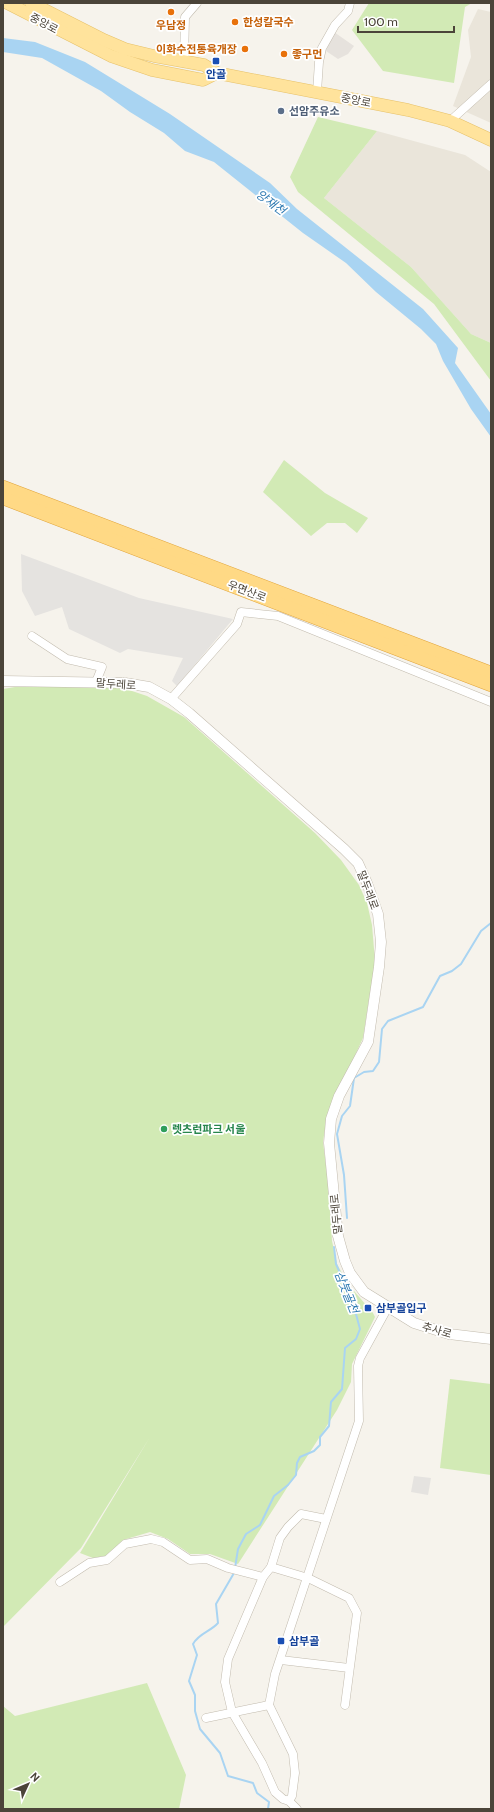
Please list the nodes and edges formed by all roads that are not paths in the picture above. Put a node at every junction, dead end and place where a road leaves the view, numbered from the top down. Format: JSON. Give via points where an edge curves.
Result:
{"nodes":[{"id":1,"x":7,"y":3,"type":"edge"},
{"id":2,"x":31,"y":3,"type":"edge"},
{"id":3,"x":197,"y":3,"type":"edge"},
{"id":4,"x":350,"y":3,"type":"edge"},
{"id":5,"x":184,"y":61,"type":"junction"},
{"id":6,"x":217,"y":73,"type":"junction"},
{"id":7,"x":491,"y":84,"type":"edge"},
{"id":8,"x":317,"y":92,"type":"junction"},
{"id":9,"x":450,"y":121,"type":"junction"},
{"id":10,"x":491,"y":140,"type":"edge"},
{"id":11,"x":3,"y":487,"type":"edge"},
{"id":12,"x":3,"y":498,"type":"edge"},
{"id":13,"x":32,"y":636,"type":"dead end"},
{"id":14,"x":491,"y":673,"type":"edge"},
{"id":15,"x":3,"y":681,"type":"edge"},
{"id":16,"x":96,"y":682,"type":"junction"},
{"id":17,"x":491,"y":685,"type":"edge"},
{"id":18,"x":171,"y":699,"type":"junction"},
{"id":19,"x":491,"y":702,"type":"edge"},
{"id":20,"x":388,"y":1307,"type":"junction"},
{"id":21,"x":491,"y":1339,"type":"edge"},
{"id":22,"x":326,"y":1519,"type":"junction"},
{"id":23,"x":271,"y":1568,"type":"junction"},
{"id":24,"x":263,"y":1577,"type":"junction"},
{"id":25,"x":308,"y":1578,"type":"junction"},
{"id":26,"x":60,"y":1582,"type":"dead end"},
{"id":27,"x":281,"y":1660,"type":"junction"},
{"id":28,"x":349,"y":1668,"type":"junction"},
{"id":29,"x":269,"y":1704,"type":"junction"},
{"id":30,"x":345,"y":1705,"type":"dead end"},
{"id":31,"x":232,"y":1712,"type":"junction"},
{"id":32,"x":206,"y":1718,"type":"dead end"},
{"id":33,"x":290,"y":1801,"type":"junction"},
{"id":34,"x":297,"y":1809,"type":"edge"}],
"edges":[{"from":1,"to":6,"type":"main road","name":"중앙로","via":[[111,56],[152,70],[203,80]]},
{"from":2,"to":5,"type":"main road","name":"중앙로","via":[[125,49]]},
{"from":3,"to":5,"type":"street","via":[[185,18]]},
{"from":4,"to":8,"type":"street","via":[[348,12],[335,25],[322,48]]},
{"from":5,"to":6,"type":"main road","name":"중앙로","via":[[204,65]]},
{"from":6,"to":8,"type":"main road","name":"중앙로"},
{"from":7,"to":9,"type":"street"},
{"from":8,"to":9,"type":"main road","name":"중앙로"},
{"from":9,"to":10,"type":"main road","name":"중앙로"},
{"from":11,"to":14,"type":"highway","name":"우면산로"},
{"from":12,"to":17,"type":"highway","name":"우면산로"},
{"from":13,"to":16,"type":"street","via":[[68,659],[102,667]]},
{"from":15,"to":16,"type":"street","name":"말두레로"},
{"from":16,"to":18,"type":"street","name":"말두레로","via":[[149,687]]},
{"from":18,"to":19,"type":"street","via":[[237,624],[241,612],[278,616]]},
{"from":18,"to":20,"type":"street","name":"말두레로","via":[[344,848],[358,863],[367,883],[378,914],[381,942],[371,1031],[366,1047],[339,1096],[331,1119],[329,1143],[338,1236],[345,1261],[350,1273],[364,1292]]},
{"from":20,"to":21,"type":"street","name":"추사로","via":[[414,1323],[435,1330]]},
{"from":20,"to":22,"type":"street","via":[[360,1358],[357,1380],[358,1422]]},
{"from":22,"to":23,"type":"street","via":[[301,1514],[280,1538]]},
{"from":22,"to":25,"type":"street"},
{"from":23,"to":24,"type":"street"},
{"from":23,"to":25,"type":"street"},
{"from":24,"to":26,"type":"street","via":[[228,1568],[207,1558],[190,1560],[163,1542],[151,1539],[125,1544],[107,1560],[89,1563]]},
{"from":24,"to":31,"type":"street","via":[[228,1658],[225,1682]]},
{"from":25,"to":27,"type":"street"},
{"from":25,"to":28,"type":"street","via":[[349,1598],[354,1604],[357,1613]]},
{"from":27,"to":28,"type":"street"},
{"from":27,"to":29,"type":"street","via":[[275,1674]]},
{"from":28,"to":30,"type":"street"},
{"from":29,"to":31,"type":"street"},
{"from":29,"to":33,"type":"street","via":[[293,1754],[295,1773]]},
{"from":31,"to":32,"type":"street"},
{"from":31,"to":33,"type":"street","via":[[262,1763],[275,1792]]},
{"from":33,"to":34,"type":"street"}]}
